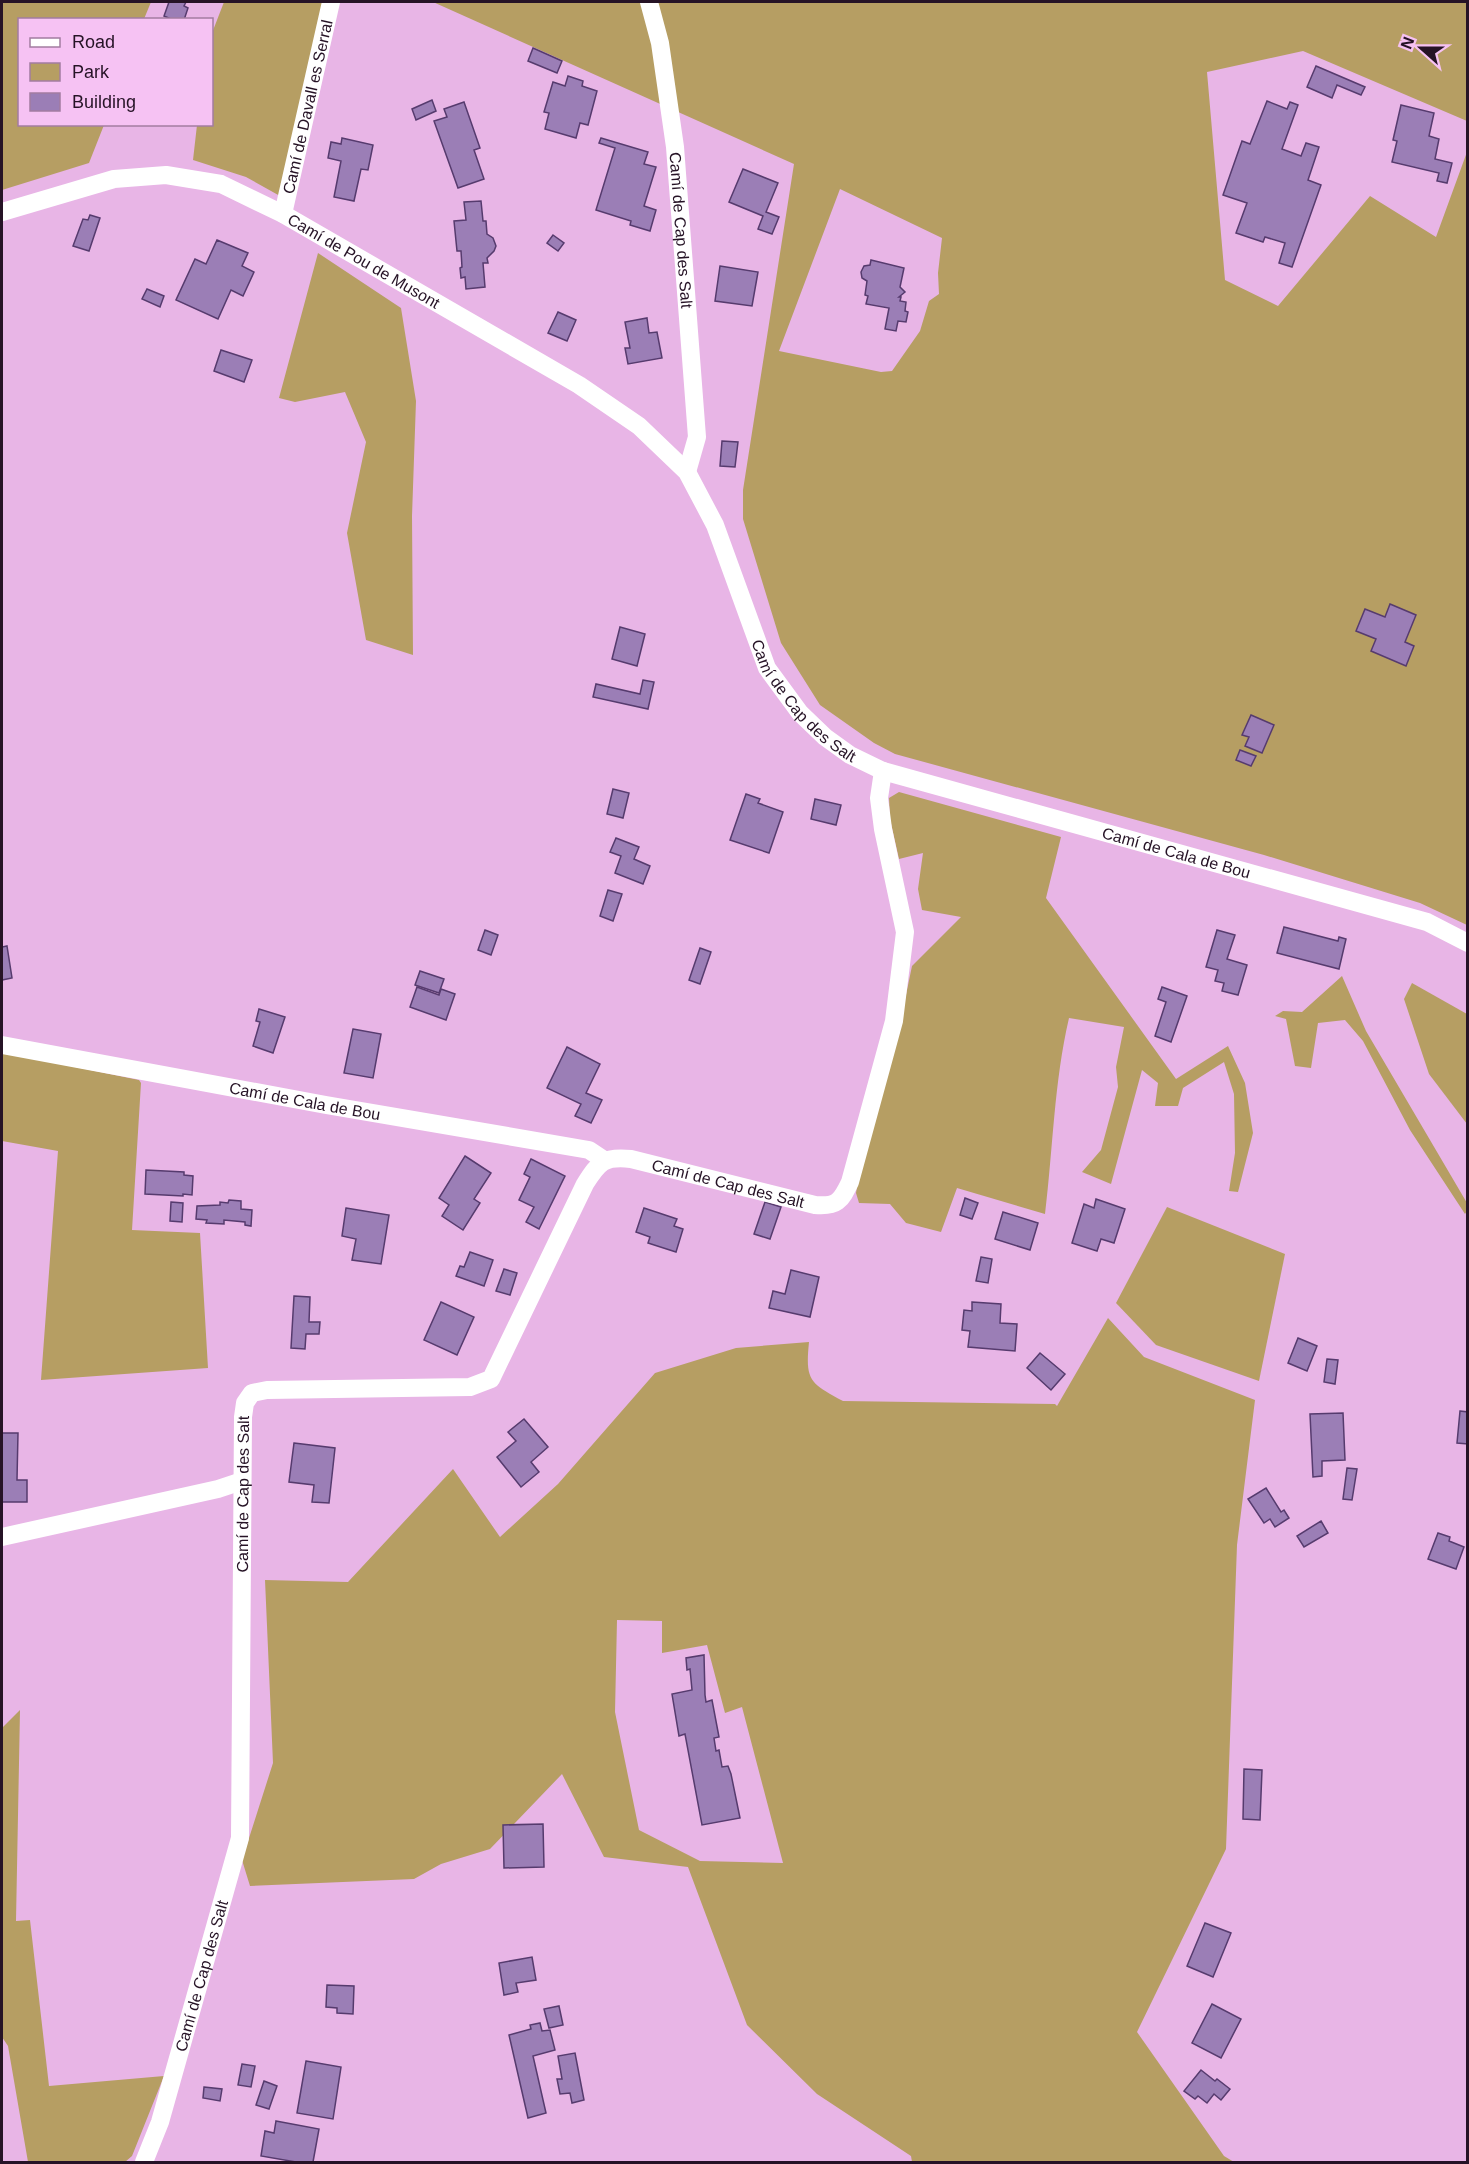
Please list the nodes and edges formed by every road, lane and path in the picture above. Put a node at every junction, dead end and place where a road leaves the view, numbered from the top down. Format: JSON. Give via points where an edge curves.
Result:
{"nodes":[{"id":1,"x":332,"y":2,"type":"edge"},
{"id":2,"x":649,"y":2,"type":"edge"},
{"id":3,"x":2,"y":212,"type":"edge"},
{"id":4,"x":283,"y":214,"type":"junction"},
{"id":5,"x":687,"y":472,"type":"junction"},
{"id":6,"x":883,"y":771,"type":"junction"},
{"id":7,"x":1467,"y":943,"type":"edge"},
{"id":8,"x":2,"y":1045,"type":"edge"},
{"id":9,"x":604,"y":1160,"type":"junction"},
{"id":10,"x":242,"y":1481,"type":"junction"},
{"id":11,"x":2,"y":1537,"type":"edge"},
{"id":12,"x":144,"y":2163,"type":"edge"}],
"edges":[{"from":1,"to":4,"type":"street","name":"Camí de Davall es Serral"},
{"from":2,"to":5,"type":"street","name":"Camí de Cap des Salt","via":[[660,43],[675,147],[697,437]]},
{"from":3,"to":4,"type":"street","name":"Camí de Pou de Musont","via":[[114,179],[166,175],[221,184]]},
{"from":4,"to":5,"type":"street","name":"Camí de Pou de Musont","via":[[579,385],[639,426]]},
{"from":5,"to":6,"type":"street","name":"Camí de Cap des Salt","via":[[715,525],[767,668],[800,712],[825,737]]},
{"from":6,"to":7,"type":"street","name":"Camí de Cala de Bou","via":[[1427,922]]},
{"from":6,"to":9,"type":"street","name":"Camí de Cap des Salt","via":[[879,798],[883,829],[905,932],[894,1021],[850,1182],[842,1198],[829,1206],[815,1205],[631,1159]]},
{"from":8,"to":9,"type":"street","name":"Camí de Cala de Bou","via":[[589,1150]]},
{"from":9,"to":10,"type":"street","name":"Camí de Cap des Salt","via":[[585,1184],[491,1379],[470,1387],[252,1393],[245,1403],[243,1417]]},
{"from":10,"to":11,"type":"street"},
{"from":10,"to":12,"type":"street","name":"Camí de Cap des Salt","via":[[240,1838],[160,2122]]}]}
